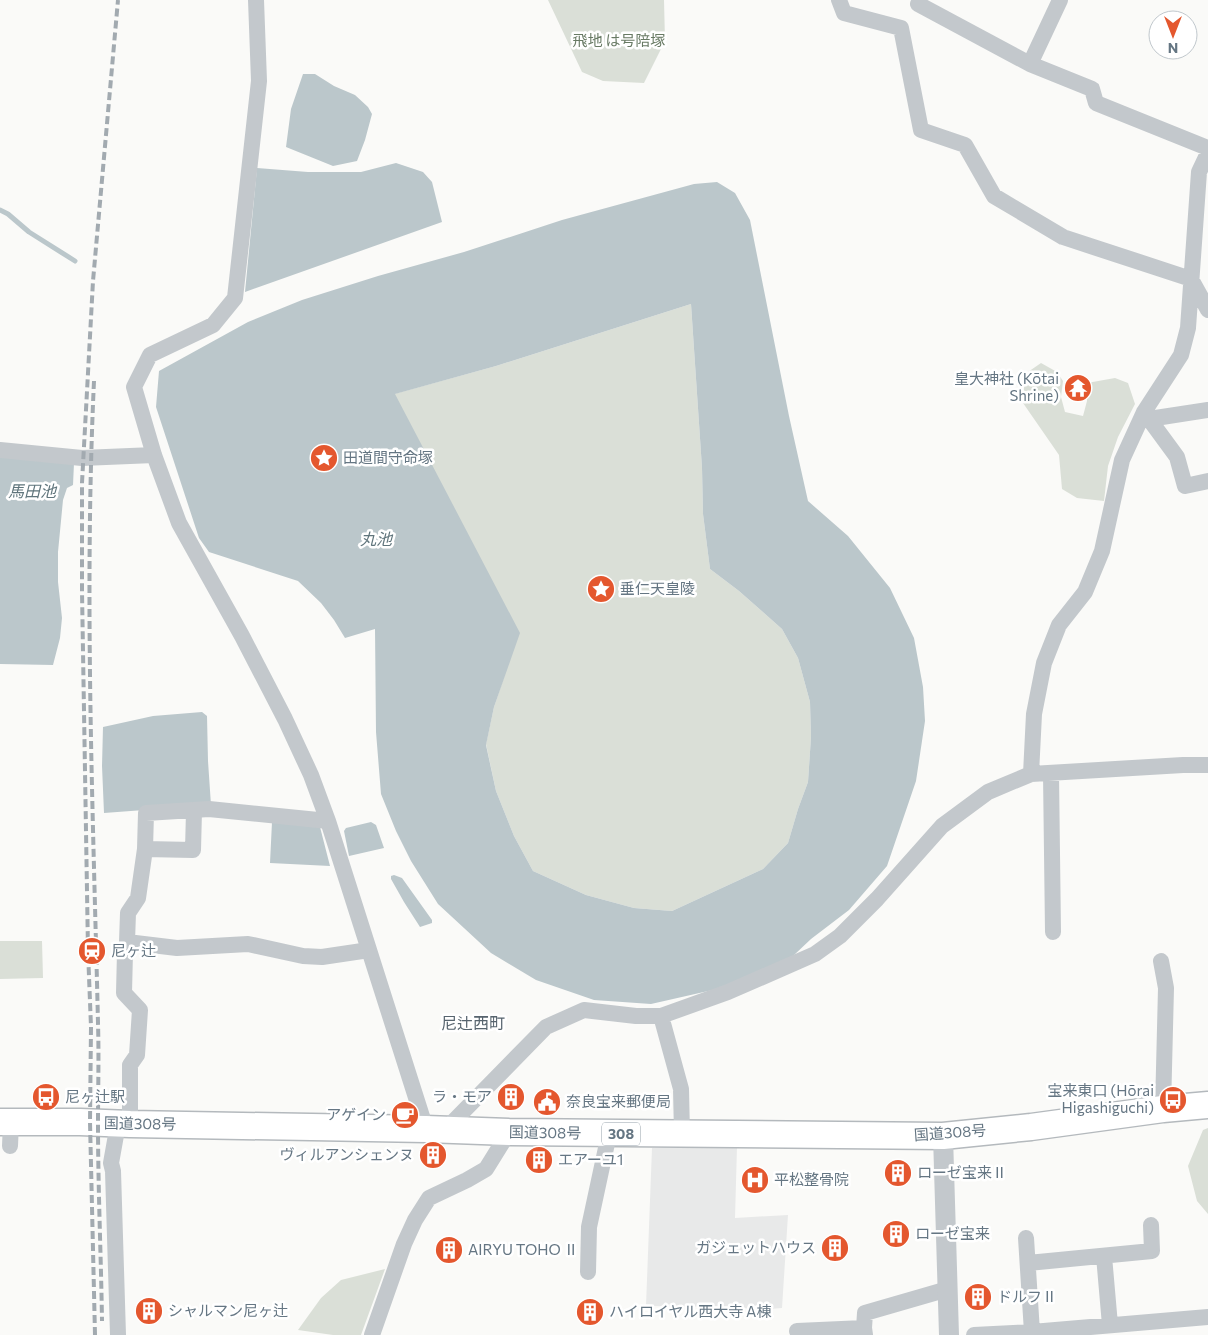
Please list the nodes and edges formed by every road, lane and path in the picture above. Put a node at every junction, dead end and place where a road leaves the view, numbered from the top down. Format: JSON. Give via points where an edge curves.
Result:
{"nodes":[{"id":1,"x":256,"y":0,"type":"edge"},
{"id":2,"x":839,"y":0,"type":"edge"},
{"id":3,"x":1060,"y":0,"type":"edge"},
{"id":4,"x":918,"y":4,"type":"dead end"},
{"id":5,"x":1030,"y":64,"type":"junction"},
{"id":6,"x":1208,"y":148,"type":"edge"},
{"id":7,"x":1208,"y":152,"type":"edge"},
{"id":8,"x":1203,"y":190,"type":"edge"},
{"id":9,"x":1192,"y":279,"type":"junction"},
{"id":10,"x":1208,"y":310,"type":"edge"},
{"id":11,"x":1208,"y":410,"type":"edge"},
{"id":12,"x":1146,"y":416,"type":"junction"},
{"id":13,"x":0,"y":450,"type":"edge"},
{"id":14,"x":154,"y":455,"type":"junction"},
{"id":15,"x":1208,"y":481,"type":"edge"},
{"id":16,"x":1208,"y":765,"type":"edge"},
{"id":17,"x":1031,"y":774,"type":"junction"},
{"id":18,"x":1051,"y":774,"type":"junction"},
{"id":19,"x":194,"y":810,"type":"junction"},
{"id":20,"x":328,"y":821,"type":"junction"},
{"id":21,"x":145,"y":849,"type":"junction"},
{"id":22,"x":1053,"y":932,"type":"dead end"},
{"id":23,"x":127,"y":942,"type":"junction"},
{"id":24,"x":369,"y":950,"type":"junction"},
{"id":25,"x":1161,"y":961,"type":"dead end"},
{"id":26,"x":661,"y":1016,"type":"junction"},
{"id":27,"x":1208,"y":1104,"type":"edge"},
{"id":28,"x":1163,"y":1109,"type":"junction"},
{"id":29,"x":124,"y":1124,"type":"junction"},
{"id":30,"x":435,"y":1129,"type":"junction"},
{"id":31,"x":7,"y":1130,"type":"edge"},
{"id":32,"x":508,"y":1132,"type":"junction"},
{"id":33,"x":609,"y":1134,"type":"junction"},
{"id":34,"x":682,"y":1134,"type":"junction"},
{"id":35,"x":943,"y":1136,"type":"junction"},
{"id":36,"x":1151,"y":1225,"type":"dead end"},
{"id":37,"x":1026,"y":1238,"type":"dead end"},
{"id":38,"x":1104,"y":1256,"type":"junction"},
{"id":39,"x":1028,"y":1262,"type":"junction"},
{"id":40,"x":588,"y":1272,"type":"dead end"},
{"id":41,"x":948,"y":1289,"type":"junction"},
{"id":42,"x":1208,"y":1317,"type":"edge"},
{"id":43,"x":1110,"y":1324,"type":"junction"},
{"id":44,"x":797,"y":1331,"type":"dead end"},
{"id":45,"x":865,"y":1331,"type":"edge"},
{"id":46,"x":1032,"y":1332,"type":"junction"},
{"id":47,"x":1068,"y":1332,"type":"edge"},
{"id":48,"x":118,"y":1335,"type":"edge"},
{"id":49,"x":372,"y":1335,"type":"edge"},
{"id":50,"x":950,"y":1335,"type":"edge"},
{"id":51,"x":974,"y":1335,"type":"edge"}],
"edges":[{"from":1,"to":14,"type":"street","via":[[259,81],[234,298],[213,325],[150,354],[134,387]]},
{"from":2,"to":9,"type":"street","via":[[844,13],[900,28],[920,130],[965,145],[994,196],[1063,237]]},
{"from":3,"to":5,"type":"street"},
{"from":4,"to":5,"type":"street"},
{"from":5,"to":6,"type":"street","via":[[1092,89],[1096,103]]},
{"from":7,"to":8,"type":"street","via":[[1199,172]]},
{"from":8,"to":9,"type":"street"},
{"from":9,"to":10,"type":"street"},
{"from":9,"to":12,"type":"street","via":[[1188,328],[1181,354]]},
{"from":11,"to":12,"type":"street"},
{"from":12,"to":15,"type":"street","via":[[1177,457],[1185,486]]},
{"from":12,"to":17,"type":"street","via":[[1122,460],[1102,551],[1085,592],[1059,625],[1044,664],[1034,714]]},
{"from":13,"to":14,"type":"street","via":[[82,458]]},
{"from":14,"to":20,"type":"street","via":[[179,523],[285,719]]},
{"from":16,"to":18,"type":"street"},
{"from":17,"to":18,"type":"street"},
{"from":17,"to":26,"type":"street","via":[[988,792],[942,826],[877,899],[840,936],[815,954],[728,992]]},
{"from":18,"to":22,"type":"street"},
{"from":19,"to":20,"type":"street"},
{"from":19,"to":21,"type":"street","via":[[146,813]]},
{"from":19,"to":21,"type":"street","via":[[193,850]]},
{"from":20,"to":24,"type":"street"},
{"from":21,"to":23,"type":"street","via":[[138,898],[128,913]]},
{"from":23,"to":24,"type":"street","via":[[178,948],[248,944],[322,957]]},
{"from":23,"to":29,"type":"street","via":[[124,993],[140,1010],[137,1055],[130,1065]]},
{"from":24,"to":30,"type":"street"},
{"from":25,"to":28,"type":"street","via":[[1166,988]]},
{"from":26,"to":30,"type":"street","via":[[584,1010],[546,1027]]},
{"from":26,"to":34,"type":"street","via":[[681,1089]]},
{"from":27,"to":28,"type":"highway","name":"国道308号","number":"308"},
{"from":28,"to":35,"type":"highway","name":"国道308号","number":"308"},
{"from":29,"to":30,"type":"highway","name":"国道308号","number":"308"},
{"from":29,"to":31,"type":"highway","name":"国道308号","number":"308","via":[[80,1122]]},
{"from":29,"to":48,"type":"street","via":[[111,1163]]},
{"from":30,"to":32,"type":"highway","name":"国道308号","number":"308"},
{"from":32,"to":33,"type":"highway","name":"国道308号","number":"308"},
{"from":32,"to":49,"type":"street","via":[[486,1169],[429,1198],[404,1244]]},
{"from":33,"to":34,"type":"highway","name":"国道308号","number":"308"},
{"from":33,"to":40,"type":"street","via":[[589,1227]]},
{"from":34,"to":35,"type":"highway","name":"国道308号","number":"308"},
{"from":35,"to":41,"type":"street"},
{"from":36,"to":38,"type":"street","via":[[1152,1251]]},
{"from":37,"to":39,"type":"street"},
{"from":38,"to":39,"type":"street"},
{"from":38,"to":43,"type":"street"},
{"from":39,"to":46,"type":"street"},
{"from":41,"to":45,"type":"street","via":[[865,1313]]},
{"from":41,"to":50,"type":"street"},
{"from":42,"to":43,"type":"street"},
{"from":43,"to":47,"type":"street"},
{"from":44,"to":45,"type":"street"},
{"from":46,"to":47,"type":"street"},
{"from":46,"to":51,"type":"street"}]}
